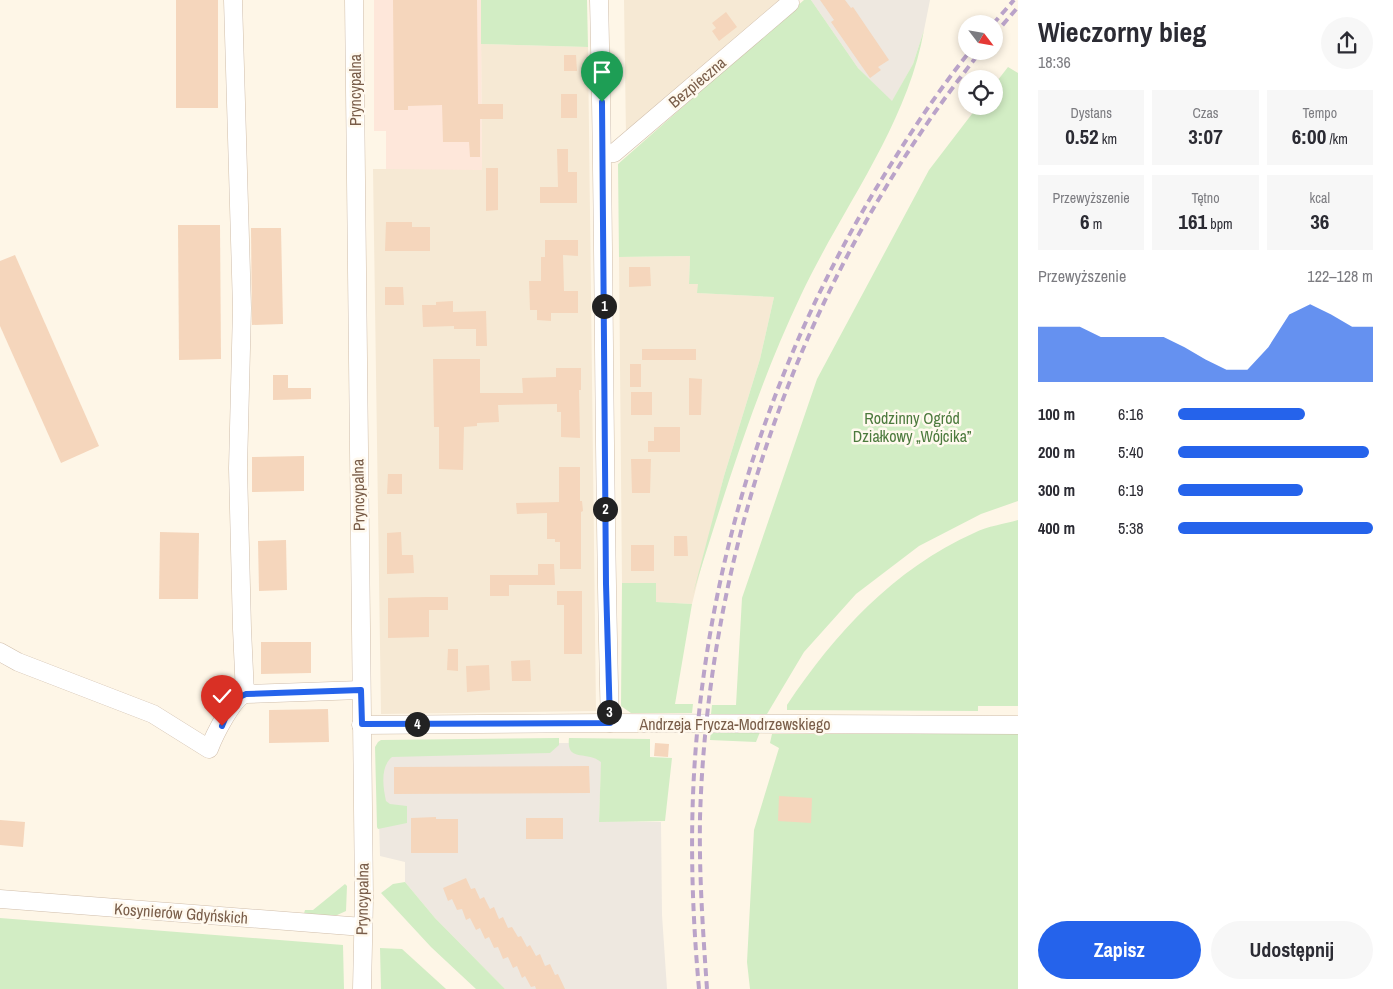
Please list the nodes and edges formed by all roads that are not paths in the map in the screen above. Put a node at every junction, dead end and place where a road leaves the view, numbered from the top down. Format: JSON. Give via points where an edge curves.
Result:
{"nodes":[{"id":1,"x":233,"y":0,"type":"edge"},
{"id":2,"x":354,"y":0,"type":"edge"},
{"id":3,"x":599,"y":0,"type":"edge"},
{"id":4,"x":790,"y":3,"type":"dead end"},
{"id":5,"x":603,"y":154,"type":"junction"},
{"id":6,"x":0,"y":652,"type":"edge"},
{"id":7,"x":361,"y":690,"type":"junction"},
{"id":8,"x":246,"y":694,"type":"junction"},
{"id":9,"x":610,"y":723,"type":"junction"},
{"id":10,"x":362,"y":724,"type":"junction"},
{"id":11,"x":1018,"y":725,"type":"edge"},
{"id":12,"x":0,"y":899,"type":"edge"},
{"id":13,"x":362,"y":927,"type":"junction"},
{"id":14,"x":362,"y":989,"type":"edge"}],
"edges":[{"from":1,"to":8,"type":"street","via":[[242,308],[238,468]]},
{"from":2,"to":7,"type":"street","name":"Pryncypalna"},
{"from":3,"to":5,"type":"street"},
{"from":4,"to":5,"type":"street","name":"Bezpieczna","via":[[614,153]]},
{"from":5,"to":9,"type":"street"},
{"from":6,"to":8,"type":"street","via":[[18,662],[153,714],[209,749],[231,707]]},
{"from":7,"to":8,"type":"street"},
{"from":7,"to":10,"type":"street","name":"Pryncypalna"},
{"from":9,"to":10,"type":"street","name":"Andrzeja Frycza-Modrzewskiego"},
{"from":9,"to":11,"type":"street","name":"Andrzeja Frycza-Modrzewskiego"},
{"from":10,"to":13,"type":"street","name":"Pryncypalna"},
{"from":12,"to":13,"type":"street","name":"Kosynierów Gdyńskich"},
{"from":13,"to":14,"type":"street","name":"Pryncypalna"}]}
